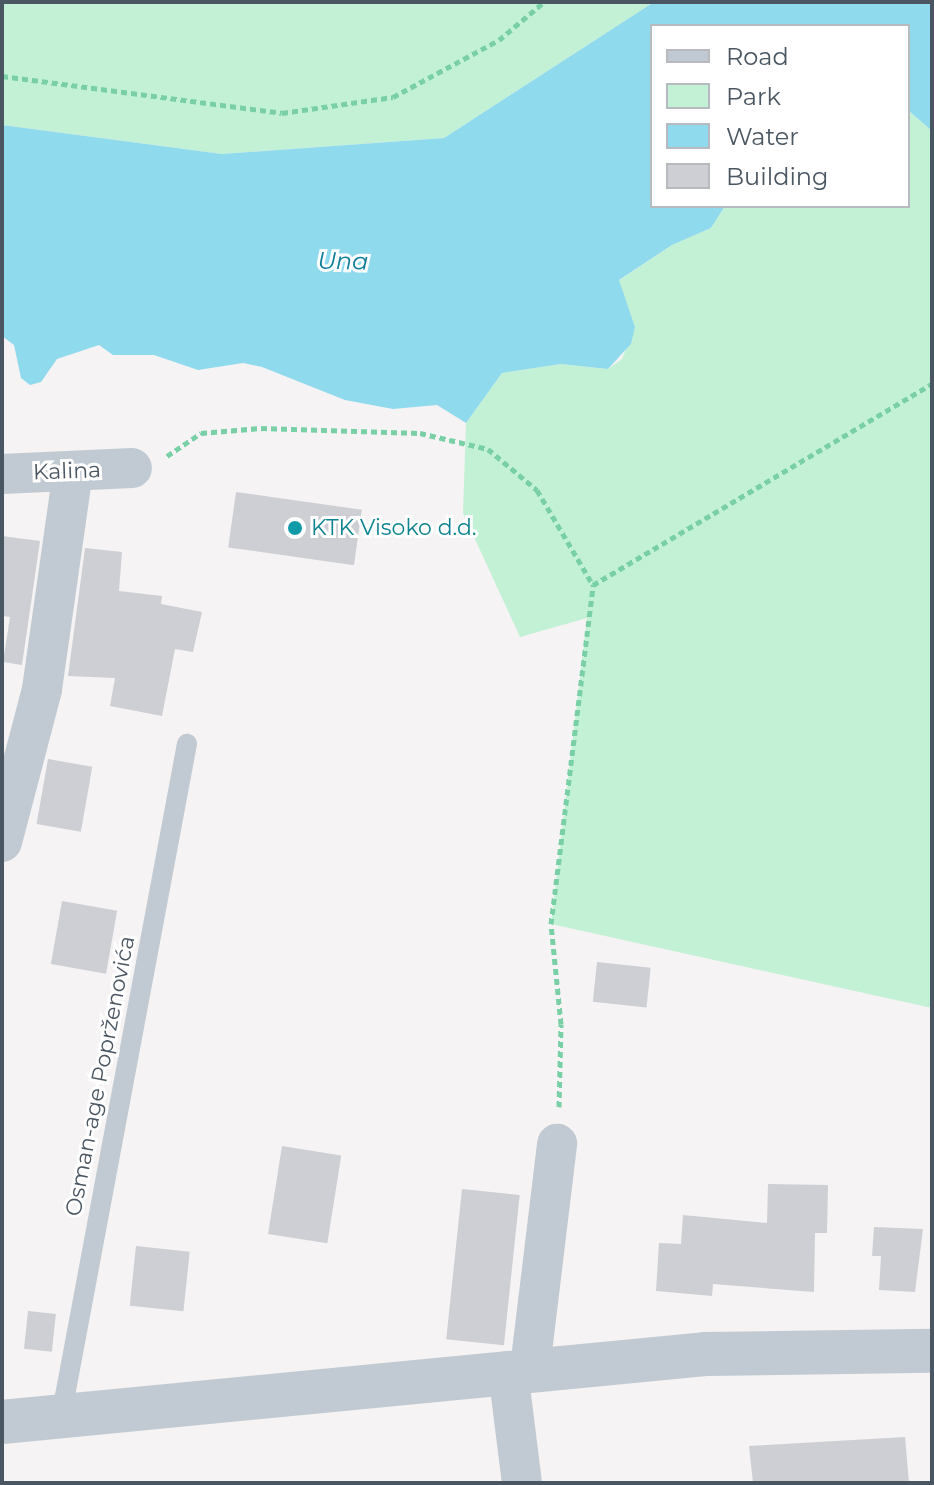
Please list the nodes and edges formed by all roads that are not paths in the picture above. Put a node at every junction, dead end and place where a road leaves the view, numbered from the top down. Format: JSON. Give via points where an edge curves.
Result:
{"nodes":[{"id":1,"x":132,"y":468,"type":"road end"},
{"id":2,"x":73,"y":472,"type":"junction"},
{"id":3,"x":2,"y":474,"type":"edge"},
{"id":4,"x":187,"y":744,"type":"dead end"},
{"id":5,"x":2,"y":842,"type":"edge"},
{"id":6,"x":557,"y":1144,"type":"road end"},
{"id":7,"x":932,"y":1351,"type":"edge"},
{"id":8,"x":519,"y":1370,"type":"junction"},
{"id":9,"x":61,"y":1417,"type":"junction"},
{"id":10,"x":2,"y":1422,"type":"edge"},
{"id":11,"x":522,"y":1483,"type":"edge"}],
"edges":[{"from":1,"to":2,"type":"street","name":"Kalina"},
{"from":2,"to":3,"type":"street","name":"Kalina"},
{"from":2,"to":5,"type":"street","via":[[42,689]]},
{"from":4,"to":9,"type":"lane","name":"Osman-age Poprženovića"},
{"from":6,"to":8,"type":"street"},
{"from":7,"to":8,"type":"street","via":[[705,1354]]},
{"from":8,"to":9,"type":"street"},
{"from":8,"to":11,"type":"street"},
{"from":9,"to":10,"type":"street"}]}
